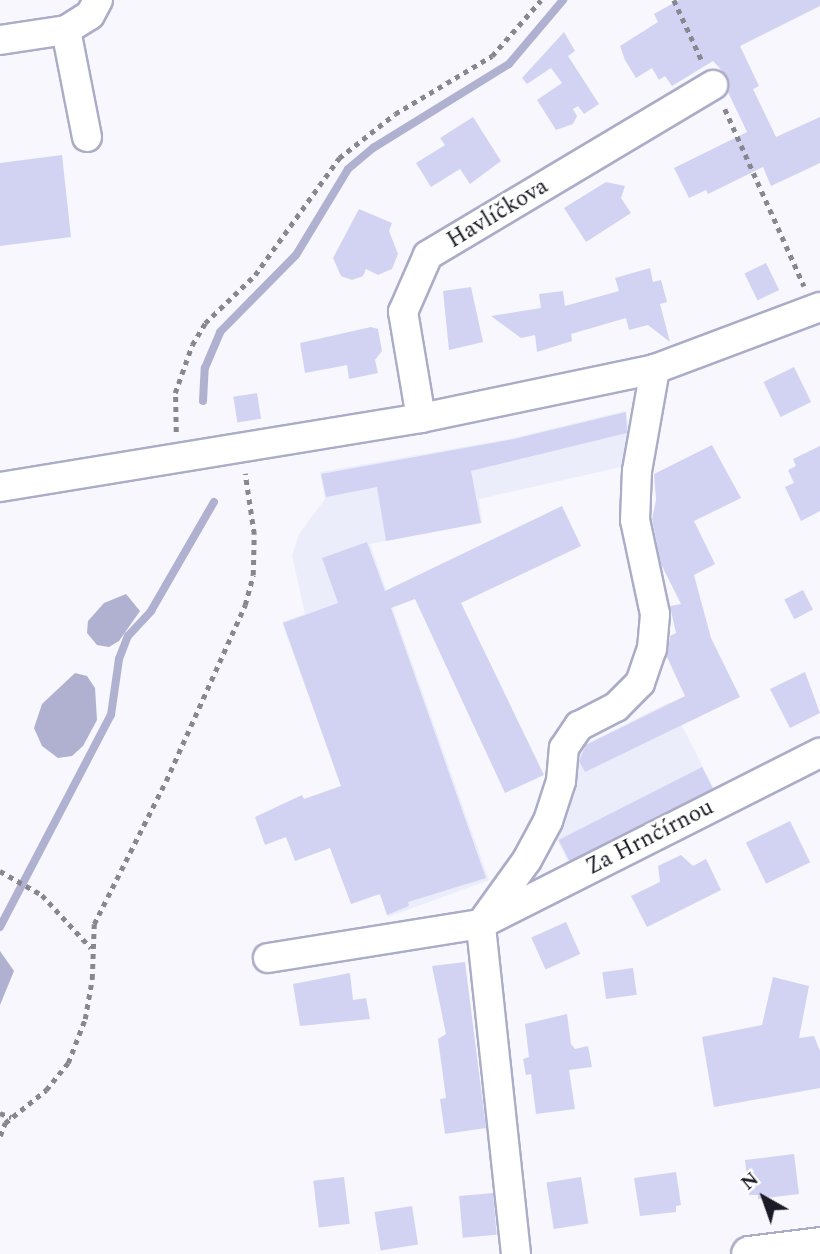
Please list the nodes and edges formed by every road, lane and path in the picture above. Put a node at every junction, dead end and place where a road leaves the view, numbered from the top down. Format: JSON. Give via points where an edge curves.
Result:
{"nodes":[{"id":1,"x":98,"y":0,"type":"edge"},
{"id":2,"x":541,"y":0,"type":"edge"},
{"id":3,"x":674,"y":0,"type":"edge"},
{"id":4,"x":66,"y":30,"type":"junction"},
{"id":5,"x":0,"y":40,"type":"edge"},
{"id":6,"x":713,"y":85,"type":"junction"},
{"id":7,"x":87,"y":137,"type":"dead end"},
{"id":8,"x":818,"y":313,"type":"edge"},
{"id":9,"x":655,"y":369,"type":"junction"},
{"id":10,"x":421,"y":418,"type":"junction"},
{"id":11,"x":242,"y":449,"type":"junction"},
{"id":12,"x":176,"y":461,"type":"junction"},
{"id":13,"x":0,"y":488,"type":"edge"},
{"id":14,"x":820,"y":753,"type":"edge"},
{"id":15,"x":0,"y":871,"type":"edge"},
{"id":16,"x":481,"y":924,"type":"junction"},
{"id":17,"x":92,"y":949,"type":"junction"},
{"id":18,"x":268,"y":958,"type":"dead end"},
{"id":19,"x":0,"y":1113,"type":"edge"},
{"id":20,"x":11,"y":1117,"type":"junction"},
{"id":21,"x":0,"y":1136,"type":"edge"},
{"id":22,"x":820,"y":1245,"type":"edge"},
{"id":23,"x":516,"y":1254,"type":"edge"},
{"id":24,"x":749,"y":1254,"type":"edge"}],
"edges":[{"from":1,"to":4,"type":"street","via":[[90,15]]},
{"from":2,"to":12,"type":"path","via":[[492,56],[395,114],[339,158],[255,275],[205,323],[180,370]]},
{"from":3,"to":6,"type":"path"},
{"from":4,"to":5,"type":"street"},
{"from":4,"to":7,"type":"street"},
{"from":6,"to":8,"type":"path"},
{"from":6,"to":10,"type":"street","name":"Havlíčkova","via":[[428,255],[402,312]]},
{"from":8,"to":9,"type":"street"},
{"from":9,"to":10,"type":"street"},
{"from":9,"to":16,"type":"street","via":[[637,471],[635,520],[654,614],[652,649],[640,683],[616,707],[579,726],[564,748],[561,781],[548,821],[527,860]]},
{"from":10,"to":11,"type":"street"},
{"from":11,"to":12,"type":"street"},
{"from":11,"to":17,"type":"path","via":[[254,534],[253,575],[245,605],[166,781],[94,924]]},
{"from":12,"to":13,"type":"street"},
{"from":14,"to":16,"type":"street","name":"Za Hrnčírnou"},
{"from":15,"to":17,"type":"path","via":[[42,895]]},
{"from":16,"to":18,"type":"street","name":"Za Hrnčírnou"},
{"from":16,"to":23,"type":"street"},
{"from":17,"to":20,"type":"path","via":[[85,1019],[68,1063],[46,1090]]},
{"from":19,"to":20,"type":"path"},
{"from":20,"to":21,"type":"path"},
{"from":22,"to":24,"type":"main road"}]}
